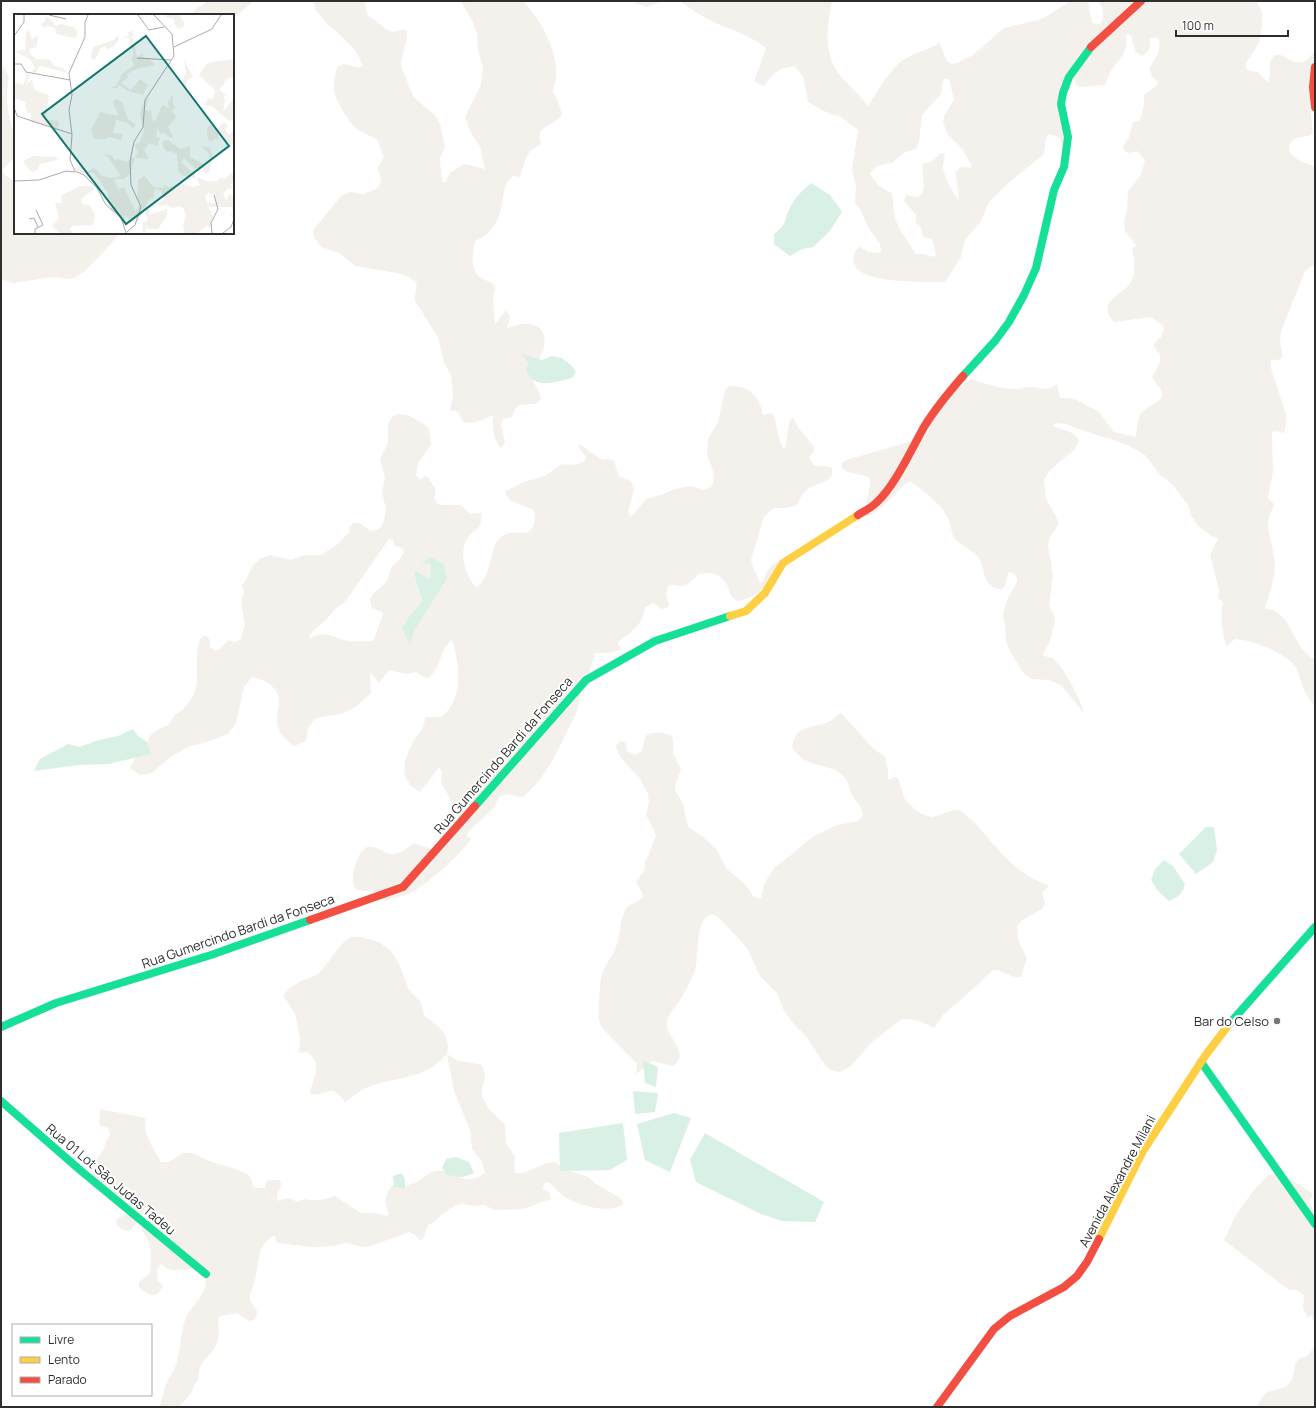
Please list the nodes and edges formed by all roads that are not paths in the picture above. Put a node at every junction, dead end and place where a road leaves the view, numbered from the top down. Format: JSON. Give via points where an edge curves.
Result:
{"nodes":[{"id":1,"x":1141,"y":1,"type":"edge"},
{"id":2,"x":1315,"y":67,"type":"edge"},
{"id":3,"x":1315,"y":107,"type":"edge"},
{"id":4,"x":1315,"y":927,"type":"edge"},
{"id":5,"x":1,"y":1027,"type":"edge"},
{"id":6,"x":1201,"y":1062,"type":"junction"},
{"id":7,"x":1,"y":1101,"type":"edge"},
{"id":8,"x":1315,"y":1224,"type":"edge"},
{"id":9,"x":206,"y":1274,"type":"dead end"},
{"id":10,"x":937,"y":1407,"type":"edge"}],
"edges":[{"from":1,"to":5,"type":"street","name":"Rua Gumercindo Bardi da Fonseca","via":[[1087,50],[1068,77],[1061,104],[1068,137],[1064,167],[1054,190],[1036,268],[1024,295],[1009,322],[939,405],[889,488],[876,503],[783,563],[765,594],[746,611],[655,641],[586,680],[403,887],[211,955],[56,1003]]},
{"from":2,"to":3,"type":"street"},
{"from":4,"to":6,"type":"street","name":"Avenida Alexandre Milani","via":[[1238,1013]]},
{"from":6,"to":8,"type":"street"},
{"from":6,"to":10,"type":"street","name":"Avenida Alexandre Milani","via":[[1143,1151],[1082,1270],[1064,1287],[1020,1309],[1000,1323]]},
{"from":7,"to":9,"type":"street","name":"Rua 01 Lot São Judas Tadeu"}]}
